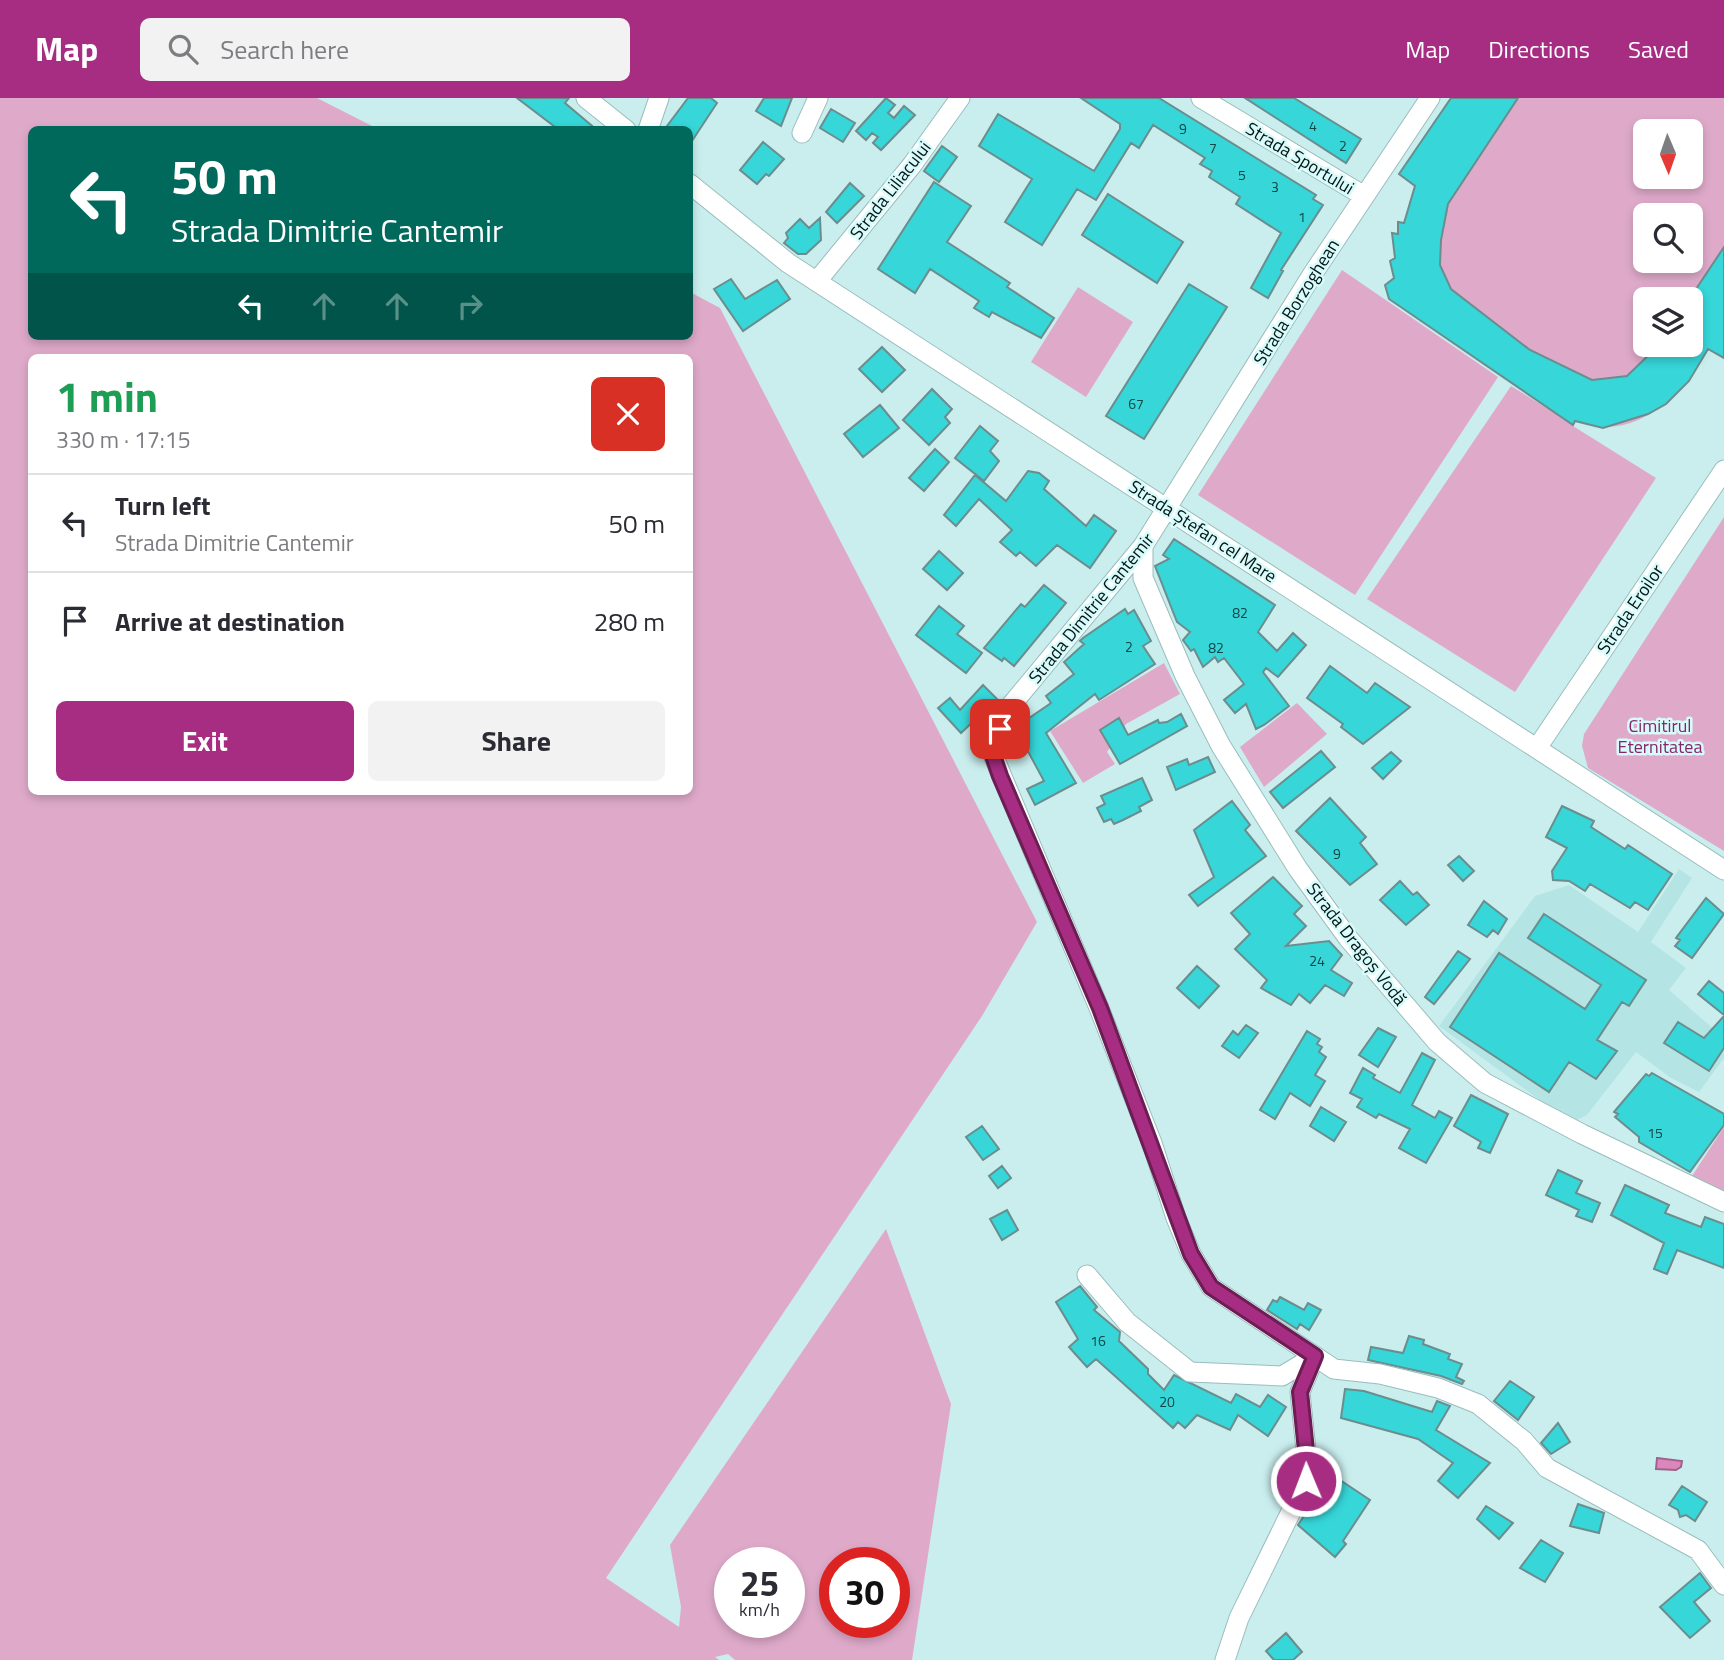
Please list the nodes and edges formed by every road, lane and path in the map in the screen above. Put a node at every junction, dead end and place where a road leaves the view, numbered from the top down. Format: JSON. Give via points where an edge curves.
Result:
{"nodes":[{"id":1,"x":586,"y":98,"type":"edge"},
{"id":2,"x":659,"y":98,"type":"edge"},
{"id":3,"x":818,"y":98,"type":"edge"},
{"id":4,"x":960,"y":98,"type":"edge"},
{"id":5,"x":1201,"y":98,"type":"edge"},
{"id":6,"x":1430,"y":98,"type":"edge"},
{"id":7,"x":621,"y":126,"type":"edge"},
{"id":8,"x":649,"y":126,"type":"edge"},
{"id":9,"x":802,"y":133,"type":"dead end"},
{"id":10,"x":693,"y":186,"type":"edge"},
{"id":11,"x":1364,"y":196,"type":"junction"},
{"id":12,"x":817,"y":281,"type":"junction"},
{"id":13,"x":1724,"y":470,"type":"edge"},
{"id":14,"x":1167,"y":508,"type":"junction"},
{"id":15,"x":1143,"y":546,"type":"junction"},
{"id":16,"x":1538,"y":748,"type":"junction"},
{"id":17,"x":1724,"y":870,"type":"edge"},
{"id":18,"x":1724,"y":1202,"type":"edge"},
{"id":19,"x":1087,"y":1275,"type":"dead end"},
{"id":20,"x":1315,"y":1356,"type":"junction"},
{"id":21,"x":1724,"y":1585,"type":"edge"},
{"id":22,"x":1225,"y":1660,"type":"edge"}],
"edges":[{"from":1,"to":7,"type":"street"},
{"from":2,"to":8,"type":"street"},
{"from":3,"to":9,"type":"street"},
{"from":4,"to":12,"type":"street","name":"Strada Liliacului"},
{"from":5,"to":11,"type":"street","name":"Strada Sportului"},
{"from":6,"to":11,"type":"street","name":"Strada Borzoghean"},
{"from":10,"to":12,"type":"street","name":"Strada Ștefan cel Mare"},
{"from":11,"to":14,"type":"street","name":"Strada Borzoghean"},
{"from":12,"to":14,"type":"street","name":"Strada Ștefan cel Mare"},
{"from":13,"to":16,"type":"street","name":"Strada Eroilor"},
{"from":14,"to":15,"type":"street","name":"Strada Dimitrie Cantemir"},
{"from":14,"to":16,"type":"street","name":"Strada Ștefan cel Mare"},
{"from":15,"to":18,"type":"street","name":"Strada Dragoș Vodă","via":[[1143,578],[1221,746],[1298,869],[1348,938],[1437,1042],[1485,1083]]},
{"from":15,"to":20,"type":"street","name":"Strada Dimitrie Cantemir","via":[[1008,709],[991,750],[1100,1008],[1191,1254],[1211,1287]]},
{"from":16,"to":17,"type":"street","name":"Strada Ștefan cel Mare"},
{"from":19,"to":20,"type":"street","via":[[1127,1322],[1190,1371],[1282,1376]]},
{"from":20,"to":21,"type":"street","name":"Strada Dimitrie Cantemir","via":[[1334,1369],[1392,1376],[1478,1404],[1524,1441],[1547,1468],[1698,1550]]},
{"from":20,"to":22,"type":"street","via":[[1300,1392],[1306,1481],[1239,1618]]}]}
